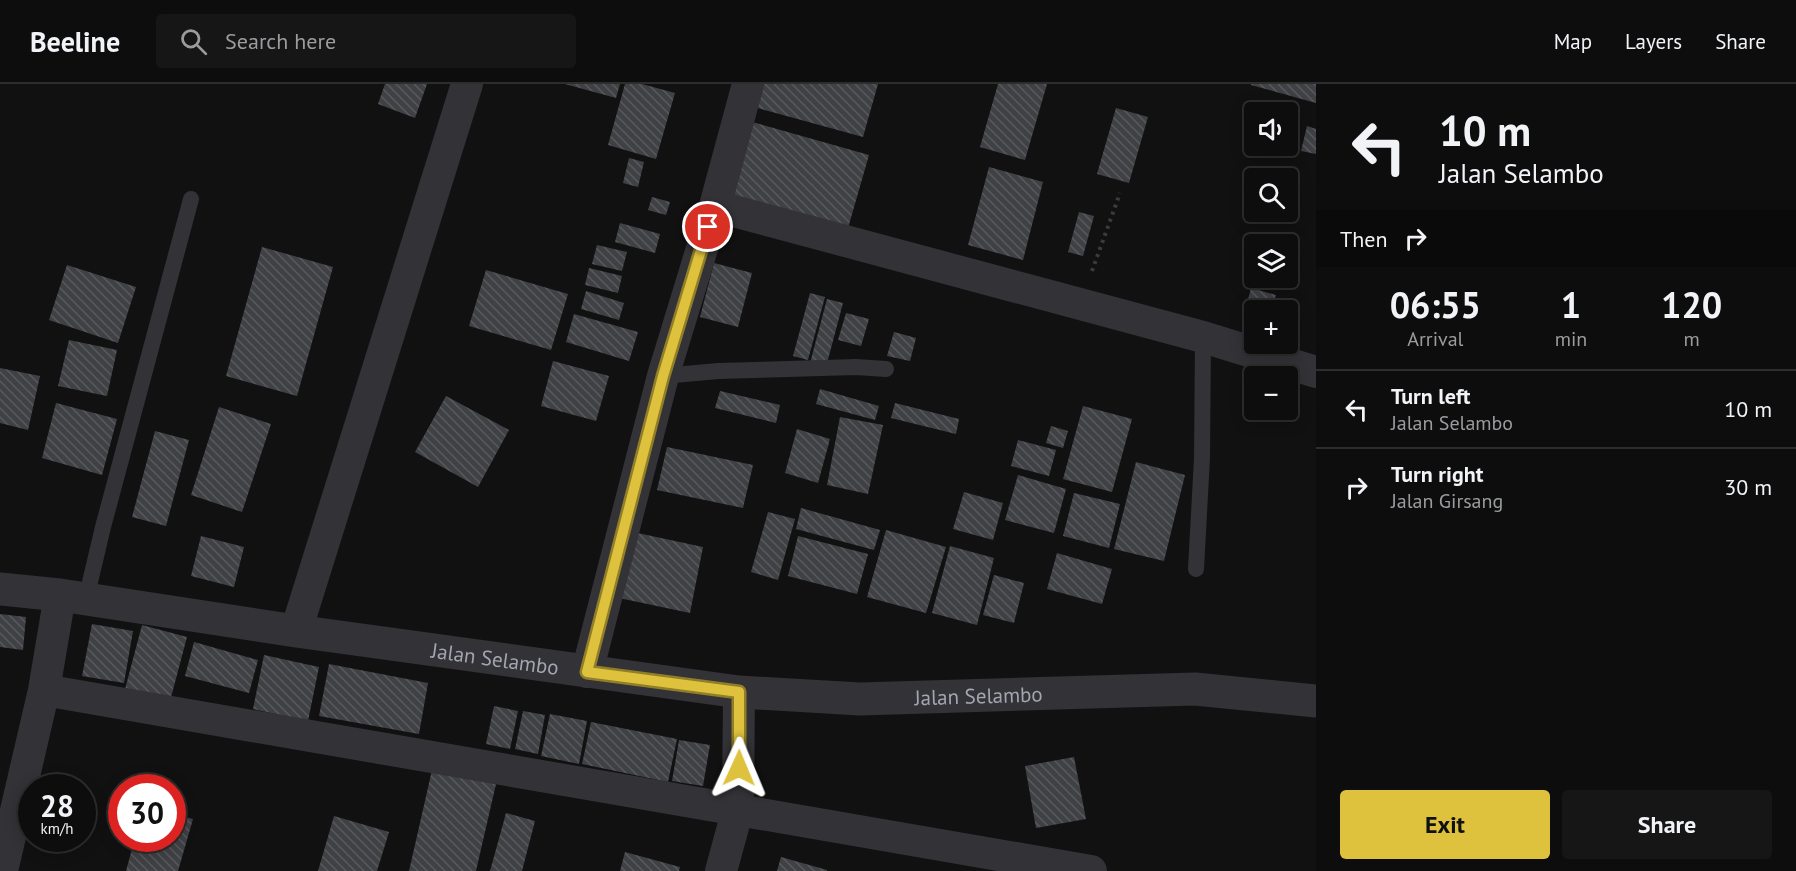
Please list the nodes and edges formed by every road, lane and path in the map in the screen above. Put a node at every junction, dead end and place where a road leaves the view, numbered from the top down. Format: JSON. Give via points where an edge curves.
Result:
{"nodes":[{"id":1,"x":467,"y":84,"type":"edge"},
{"id":2,"x":748,"y":84,"type":"edge"},
{"id":3,"x":1120,"y":193,"type":"dead end"},
{"id":4,"x":191,"y":199,"type":"dead end"},
{"id":5,"x":715,"y":206,"type":"junction"},
{"id":6,"x":1059,"y":299,"type":"junction"},
{"id":7,"x":1203,"y":337,"type":"junction"},
{"id":8,"x":886,"y":369,"type":"dead end"},
{"id":9,"x":1316,"y":372,"type":"edge"},
{"id":10,"x":663,"y":376,"type":"junction"},
{"id":11,"x":1196,"y":569,"type":"dead end"},
{"id":12,"x":0,"y":589,"type":"edge"},
{"id":13,"x":73,"y":597,"type":"junction"},
{"id":14,"x":296,"y":631,"type":"junction"},
{"id":15,"x":587,"y":672,"type":"junction"},
{"id":16,"x":44,"y":690,"type":"junction"},
{"id":17,"x":739,"y":692,"type":"junction"},
{"id":18,"x":1316,"y":701,"type":"edge"},
{"id":19,"x":738,"y":809,"type":"junction"},
{"id":20,"x":2,"y":871,"type":"edge"},
{"id":21,"x":721,"y":871,"type":"edge"},
{"id":22,"x":1091,"y":871,"type":"edge"}],
"edges":[{"from":1,"to":14,"type":"street"},
{"from":2,"to":5,"type":"street"},
{"from":3,"to":6,"type":"path","via":[[1094,269]]},
{"from":4,"to":13,"type":"lane","via":[[103,527]]},
{"from":5,"to":6,"type":"street"},
{"from":5,"to":10,"type":"street"},
{"from":6,"to":7,"type":"street"},
{"from":7,"to":9,"type":"street"},
{"from":7,"to":11,"type":"lane"},
{"from":8,"to":10,"type":"lane","via":[[718,371]]},
{"from":10,"to":15,"type":"street"},
{"from":12,"to":13,"type":"street","name":"Jalan Selambo"},
{"from":13,"to":14,"type":"street","name":"Jalan Selambo"},
{"from":13,"to":16,"type":"street"},
{"from":14,"to":15,"type":"street","name":"Jalan Selambo"},
{"from":15,"to":17,"type":"street","name":"Jalan Selambo"},
{"from":16,"to":19,"type":"street"},
{"from":16,"to":20,"type":"street"},
{"from":17,"to":18,"type":"street","name":"Jalan Selambo","via":[[860,699],[1195,689]]},
{"from":17,"to":19,"type":"street"},
{"from":19,"to":21,"type":"street"},
{"from":19,"to":22,"type":"street"}]}
